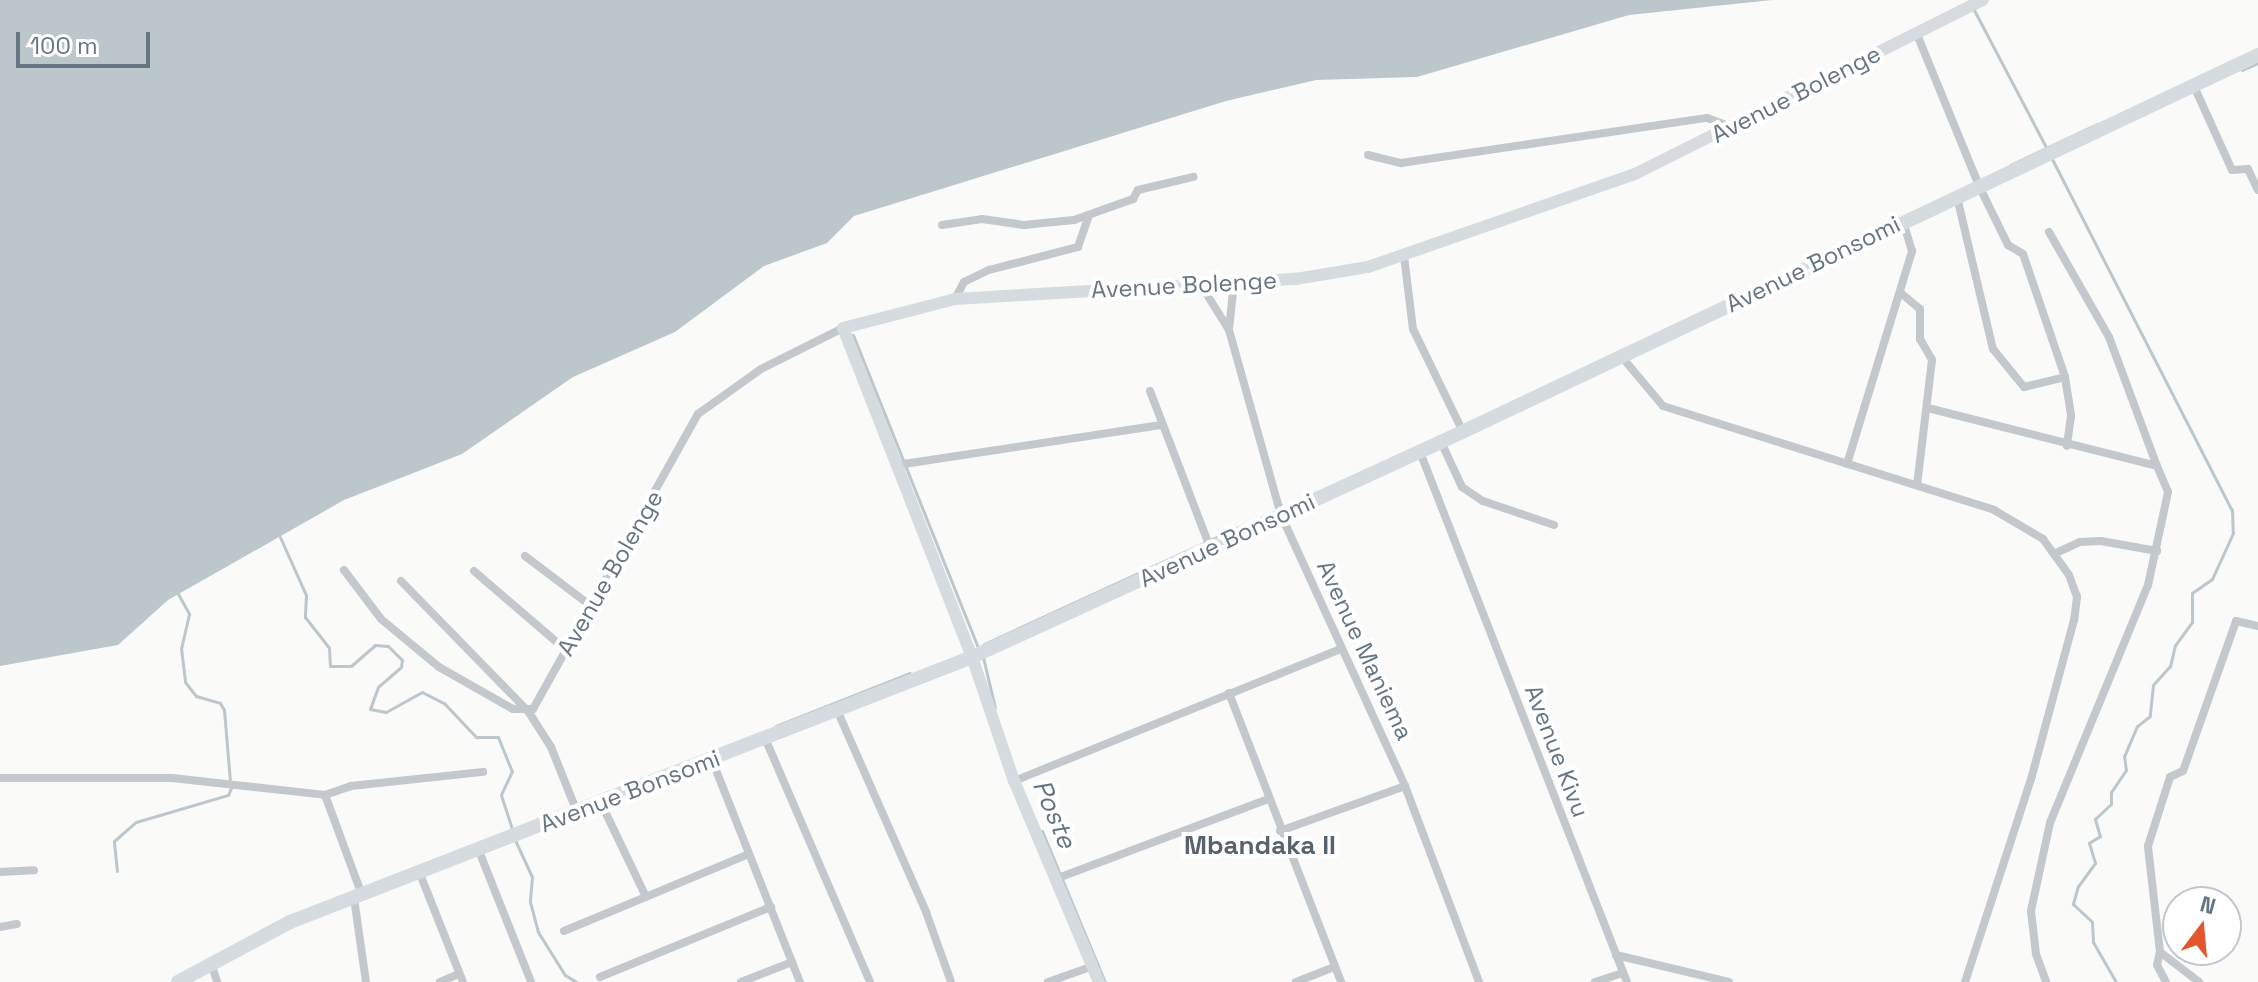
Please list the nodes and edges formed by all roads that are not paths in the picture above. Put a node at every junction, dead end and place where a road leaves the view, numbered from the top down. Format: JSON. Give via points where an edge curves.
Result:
{"nodes":[{"id":1,"x":1983,"y":0,"type":"edge"},
{"id":2,"x":1916,"y":32,"type":"junction"},
{"id":3,"x":2258,"y":55,"type":"edge"},
{"id":4,"x":2193,"y":84,"type":"junction"},
{"id":5,"x":1732,"y":127,"type":"junction"},
{"id":6,"x":1368,"y":155,"type":"dead end"},
{"id":7,"x":1193,"y":177,"type":"dead end"},
{"id":8,"x":1980,"y":188,"type":"junction"},
{"id":9,"x":2258,"y":190,"type":"edge"},
{"id":10,"x":1957,"y":197,"type":"junction"},
{"id":11,"x":1089,"y":215,"type":"junction"},
{"id":12,"x":1903,"y":220,"type":"junction"},
{"id":13,"x":942,"y":225,"type":"dead end"},
{"id":14,"x":2049,"y":232,"type":"dead end"},
{"id":15,"x":1404,"y":256,"type":"junction"},
{"id":16,"x":1234,"y":283,"type":"junction"},
{"id":17,"x":1201,"y":285,"type":"junction"},
{"id":18,"x":1902,"y":294,"type":"junction"},
{"id":19,"x":955,"y":299,"type":"junction"},
{"id":20,"x":843,"y":328,"type":"junction"},
{"id":21,"x":1229,"y":330,"type":"junction"},
{"id":22,"x":1621,"y":356,"type":"junction"},
{"id":23,"x":2065,"y":377,"type":"junction"},
{"id":24,"x":1150,"y":391,"type":"dead end"},
{"id":25,"x":1928,"y":408,"type":"junction"},
{"id":26,"x":1161,"y":425,"type":"junction"},
{"id":27,"x":1463,"y":432,"type":"junction"},
{"id":28,"x":1441,"y":442,"type":"junction"},
{"id":29,"x":2067,"y":446,"type":"junction"},
{"id":30,"x":1420,"y":452,"type":"junction"},
{"id":31,"x":1847,"y":464,"type":"junction"},
{"id":32,"x":897,"y":465,"type":"junction"},
{"id":33,"x":2157,"y":466,"type":"junction"},
{"id":34,"x":1917,"y":485,"type":"junction"},
{"id":35,"x":1281,"y":515,"type":"junction"},
{"id":36,"x":1554,"y":525,"type":"dead end"},
{"id":37,"x":1210,"y":547,"type":"junction"},
{"id":38,"x":2157,"y":551,"type":"junction"},
{"id":39,"x":2056,"y":553,"type":"junction"},
{"id":40,"x":525,"y":556,"type":"dead end"},
{"id":41,"x":344,"y":570,"type":"dead end"},
{"id":42,"x":474,"y":571,"type":"dead end"},
{"id":43,"x":401,"y":581,"type":"dead end"},
{"id":44,"x":591,"y":606,"type":"junction"},
{"id":45,"x":2258,"y":626,"type":"edge"},
{"id":46,"x":1341,"y":649,"type":"junction"},
{"id":47,"x":566,"y":650,"type":"junction"},
{"id":48,"x":972,"y":657,"type":"junction"},
{"id":49,"x":1229,"y":693,"type":"junction"},
{"id":50,"x":837,"y":710,"type":"junction"},
{"id":51,"x":528,"y":711,"type":"junction"},
{"id":52,"x":765,"y":738,"type":"junction"},
{"id":53,"x":712,"y":760,"type":"junction"},
{"id":54,"x":483,"y":772,"type":"dead end"},
{"id":55,"x":0,"y":778,"type":"edge"},
{"id":56,"x":1014,"y":781,"type":"junction"},
{"id":57,"x":1405,"y":786,"type":"junction"},
{"id":58,"x":325,"y":795,"type":"junction"},
{"id":59,"x":1268,"y":799,"type":"junction"},
{"id":60,"x":601,"y":803,"type":"junction"},
{"id":61,"x":577,"y":812,"type":"junction"},
{"id":62,"x":1280,"y":831,"type":"junction"},
{"id":63,"x":479,"y":851,"type":"junction"},
{"id":64,"x":749,"y":854,"type":"junction"},
{"id":65,"x":34,"y":870,"type":"dead end"},
{"id":66,"x":0,"y":872,"type":"edge"},
{"id":67,"x":420,"y":874,"type":"junction"},
{"id":68,"x":1058,"y":878,"type":"junction"},
{"id":69,"x":358,"y":897,"type":"junction"},
{"id":70,"x":646,"y":897,"type":"junction"},
{"id":71,"x":771,"y":907,"type":"junction"},
{"id":72,"x":17,"y":924,"type":"dead end"},
{"id":73,"x":0,"y":927,"type":"edge"},
{"id":74,"x":564,"y":931,"type":"dead end"},
{"id":75,"x":2160,"y":952,"type":"junction"},
{"id":76,"x":1616,"y":955,"type":"junction"},
{"id":77,"x":792,"y":962,"type":"junction"},
{"id":78,"x":211,"y":963,"type":"junction"},
{"id":79,"x":1093,"y":966,"type":"junction"},
{"id":80,"x":1334,"y":967,"type":"junction"},
{"id":81,"x":600,"y":977,"type":"dead end"},
{"id":82,"x":1625,"y":977,"type":"edge"},
{"id":83,"x":461,"y":978,"type":"edge"},
{"id":84,"x":178,"y":982,"type":"edge"},
{"id":85,"x":217,"y":982,"type":"edge"},
{"id":86,"x":366,"y":982,"type":"edge"},
{"id":87,"x":440,"y":982,"type":"edge"},
{"id":88,"x":531,"y":982,"type":"edge"},
{"id":89,"x":741,"y":982,"type":"edge"},
{"id":90,"x":800,"y":982,"type":"edge"},
{"id":91,"x":870,"y":982,"type":"edge"},
{"id":92,"x":951,"y":982,"type":"edge"},
{"id":93,"x":1048,"y":982,"type":"edge"},
{"id":94,"x":1099,"y":982,"type":"edge"},
{"id":95,"x":1296,"y":982,"type":"edge"},
{"id":96,"x":1341,"y":982,"type":"edge"},
{"id":97,"x":1479,"y":982,"type":"edge"},
{"id":98,"x":1596,"y":982,"type":"edge"},
{"id":99,"x":1729,"y":982,"type":"edge"},
{"id":100,"x":1965,"y":982,"type":"edge"},
{"id":101,"x":2046,"y":982,"type":"edge"},
{"id":102,"x":2166,"y":982,"type":"edge"},
{"id":103,"x":2199,"y":982,"type":"edge"}],
"edges":[{"from":1,"to":2,"type":"street","name":"Avenue Bolenge"},
{"from":2,"to":5,"type":"street","name":"Avenue Bolenge"},
{"from":2,"to":8,"type":"street"},
{"from":3,"to":4,"type":"main road","name":"Avenue Bonsomi"},
{"from":4,"to":8,"type":"main road","name":"Avenue Bonsomi"},
{"from":4,"to":9,"type":"street","via":[[2232,170],[2248,169]]},
{"from":5,"to":6,"type":"street","via":[[1707,118],[1401,163]]},
{"from":5,"to":15,"type":"street","name":"Avenue Bolenge","via":[[1635,174]]},
{"from":7,"to":11,"type":"street","via":[[1138,190],[1133,199]]},
{"from":8,"to":10,"type":"main road","name":"Avenue Bonsomi"},
{"from":8,"to":23,"type":"street","via":[[2008,245],[2023,254]]},
{"from":10,"to":12,"type":"main road","name":"Avenue Bonsomi"},
{"from":10,"to":23,"type":"street","via":[[1993,349],[2024,387]]},
{"from":11,"to":13,"type":"street","via":[[1024,225],[982,219]]},
{"from":11,"to":19,"type":"street","via":[[1078,247],[989,270],[964,282]]},
{"from":12,"to":18,"type":"street","via":[[1912,251]]},
{"from":12,"to":22,"type":"main road","name":"Avenue Bonsomi"},
{"from":14,"to":33,"type":"street","via":[[2109,337]]},
{"from":15,"to":16,"type":"street","name":"Avenue Bolenge","via":[[1332,274]]},
{"from":15,"to":27,"type":"street","via":[[1413,329]]},
{"from":16,"to":17,"type":"street","name":"Avenue Bolenge"},
{"from":16,"to":21,"type":"street"},
{"from":17,"to":19,"type":"street","name":"Avenue Bolenge"},
{"from":17,"to":21,"type":"street"},
{"from":18,"to":25,"type":"street","via":[[1920,309],[1920,339],[1932,360]]},
{"from":18,"to":31,"type":"street"},
{"from":19,"to":20,"type":"street","name":"Avenue Bolenge"},
{"from":20,"to":32,"type":"street"},
{"from":20,"to":44,"type":"street","name":"Avenue Bolenge","via":[[761,369],[698,414]]},
{"from":21,"to":35,"type":"street","name":"Avenue Maniema"},
{"from":22,"to":27,"type":"main road","name":"Avenue Bonsomi"},
{"from":22,"to":31,"type":"street","via":[[1663,406]]},
{"from":23,"to":29,"type":"street","via":[[2071,416]]},
{"from":24,"to":26,"type":"street"},
{"from":25,"to":29,"type":"street"},
{"from":25,"to":34,"type":"street"},
{"from":26,"to":32,"type":"street"},
{"from":26,"to":37,"type":"street"},
{"from":27,"to":28,"type":"main road","name":"Avenue Bonsomi"},
{"from":28,"to":30,"type":"main road","name":"Avenue Bonsomi"},
{"from":28,"to":36,"type":"street","via":[[1462,487],[1483,501]]},
{"from":29,"to":33,"type":"street"},
{"from":30,"to":35,"type":"main road","name":"Avenue Bonsomi"},
{"from":30,"to":76,"type":"street","name":"Avenue Kivu"},
{"from":31,"to":34,"type":"street"},
{"from":32,"to":48,"type":"street"},
{"from":33,"to":38,"type":"street","via":[[2169,503]]},
{"from":34,"to":39,"type":"street","via":[[2007,516]]},
{"from":35,"to":37,"type":"main road","name":"Avenue Bonsomi"},
{"from":35,"to":46,"type":"street","name":"Avenue Maniema"},
{"from":37,"to":48,"type":"main road","name":"Avenue Bonsomi"},
{"from":38,"to":39,"type":"street","via":[[2101,541],[2080,542]]},
{"from":38,"to":101,"type":"street","via":[[2148,585],[2050,823],[2031,911]]},
{"from":39,"to":100,"type":"street","via":[[2077,597],[2074,620],[2031,779]]},
{"from":40,"to":44,"type":"street"},
{"from":41,"to":51,"type":"street","via":[[381,619],[439,667],[513,709]]},
{"from":42,"to":47,"type":"street"},
{"from":43,"to":51,"type":"street"},
{"from":44,"to":47,"type":"street","name":"Avenue Bolenge"},
{"from":45,"to":75,"type":"street","via":[[2236,621],[2183,771],[2170,777],[2148,846]]},
{"from":46,"to":49,"type":"street"},
{"from":46,"to":57,"type":"street","name":"Avenue Maniema"},
{"from":47,"to":51,"type":"street","name":"Avenue Bolenge"},
{"from":48,"to":50,"type":"main road","name":"Avenue Bonsomi"},
{"from":48,"to":56,"type":"street"},
{"from":49,"to":56,"type":"street"},
{"from":49,"to":59,"type":"street"},
{"from":50,"to":52,"type":"main road","name":"Avenue Bonsomi"},
{"from":50,"to":92,"type":"street","via":[[926,912]]},
{"from":51,"to":61,"type":"street","via":[[551,747]]},
{"from":52,"to":53,"type":"main road","name":"Avenue Bonsomi"},
{"from":52,"to":91,"type":"street"},
{"from":53,"to":60,"type":"main road","name":"Avenue Bonsomi"},
{"from":53,"to":64,"type":"street"},
{"from":54,"to":58,"type":"street","via":[[351,786]]},
{"from":55,"to":58,"type":"street","via":[[65,774]]},
{"from":56,"to":68,"type":"street"},
{"from":57,"to":62,"type":"street"},
{"from":57,"to":97,"type":"street","name":"Avenue Maniema"},
{"from":58,"to":69,"type":"street"},
{"from":59,"to":62,"type":"street"},
{"from":59,"to":68,"type":"street"},
{"from":60,"to":61,"type":"main road","name":"Avenue Bonsomi"},
{"from":60,"to":70,"type":"street"},
{"from":61,"to":63,"type":"main road","name":"Avenue Bonsomi"},
{"from":62,"to":80,"type":"street"},
{"from":63,"to":67,"type":"main road","name":"Avenue Bonsomi"},
{"from":63,"to":88,"type":"street"},
{"from":64,"to":70,"type":"street"},
{"from":64,"to":71,"type":"street"},
{"from":65,"to":66,"type":"street"},
{"from":67,"to":69,"type":"main road","name":"Avenue Bonsomi"},
{"from":67,"to":83,"type":"street"},
{"from":68,"to":79,"type":"street"},
{"from":69,"to":78,"type":"main road","name":"Avenue Bonsomi","via":[[290,922]]},
{"from":69,"to":86,"type":"street"},
{"from":70,"to":74,"type":"street"},
{"from":71,"to":77,"type":"street"},
{"from":71,"to":81,"type":"street"},
{"from":72,"to":73,"type":"street"},
{"from":75,"to":102,"type":"street","via":[[2157,965]]},
{"from":75,"to":103,"type":"street"},
{"from":76,"to":82,"type":"street","name":"Avenue Kivu"},
{"from":76,"to":99,"type":"street"},
{"from":77,"to":89,"type":"street"},
{"from":77,"to":90,"type":"street"},
{"from":78,"to":84,"type":"main road","name":"Avenue Bonsomi"},
{"from":78,"to":85,"type":"street"},
{"from":79,"to":93,"type":"street"},
{"from":79,"to":94,"type":"street"},
{"from":80,"to":95,"type":"street"},
{"from":80,"to":96,"type":"street"},
{"from":82,"to":98,"type":"street"},
{"from":83,"to":87,"type":"street"}]}
